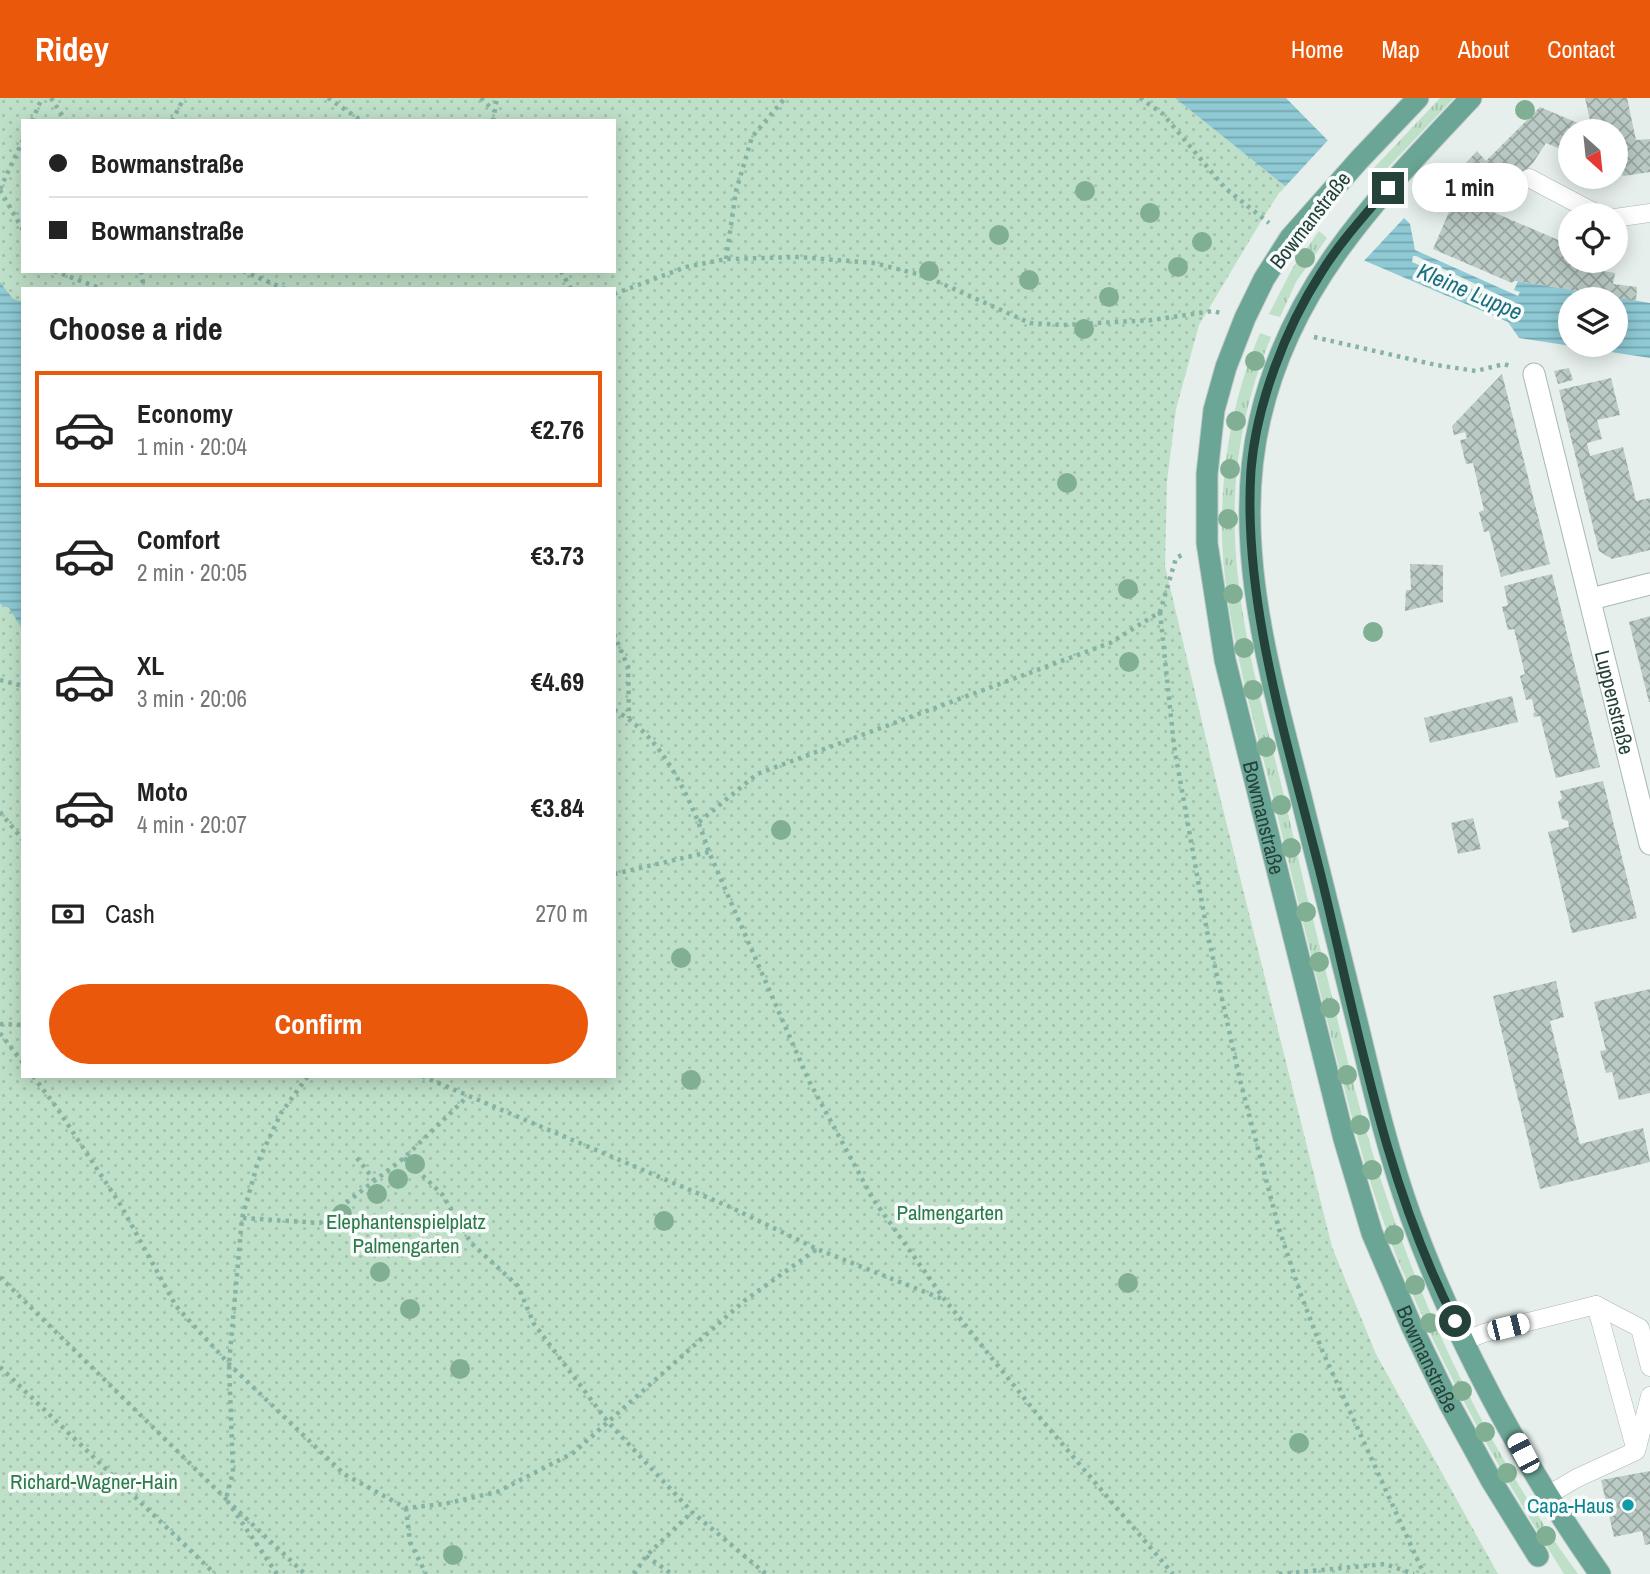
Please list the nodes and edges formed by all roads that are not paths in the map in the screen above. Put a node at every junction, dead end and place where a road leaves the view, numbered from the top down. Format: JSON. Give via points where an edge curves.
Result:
{"nodes":[{"id":1,"x":1418,"y":98,"type":"edge"},
{"id":2,"x":1471,"y":98,"type":"edge"},
{"id":3,"x":1529,"y":178,"type":"dead end"},
{"id":4,"x":1576,"y":203,"type":"edge"},
{"id":5,"x":1650,"y":213,"type":"edge"},
{"id":6,"x":1628,"y":216,"type":"edge"},
{"id":7,"x":1534,"y":374,"type":"road end"},
{"id":8,"x":1650,"y":584,"type":"edge"},
{"id":9,"x":1591,"y":599,"type":"junction"},
{"id":10,"x":1650,"y":844,"type":"edge"},
{"id":11,"x":1596,"y":1305,"type":"junction"},
{"id":12,"x":1464,"y":1341,"type":"junction"},
{"id":13,"x":1650,"y":1367,"type":"edge"},
{"id":14,"x":1650,"y":1396,"type":"edge"},
{"id":15,"x":1636,"y":1451,"type":"junction"},
{"id":16,"x":1548,"y":1495,"type":"junction"},
{"id":17,"x":1538,"y":1556,"type":"dead end"},
{"id":18,"x":1600,"y":1574,"type":"edge"}],
"edges":[{"from":1,"to":17,"type":"main road","name":"Bowmanstraße","via":[[1290,238],[1245,318],[1214,410],[1207,543],[1224,660],[1344,1139],[1372,1233],[1449,1403]]},
{"from":2,"to":12,"type":"main road","name":"Bowmanstraße","via":[[1388,188],[1320,274],[1290,329],[1260,418],[1251,469],[1251,550],[1265,649],[1383,1127],[1410,1215]]},
{"from":3,"to":4,"type":"lane"},
{"from":5,"to":6,"type":"lane"},
{"from":7,"to":9,"type":"street","name":"Luppenstraße"},
{"from":8,"to":9,"type":"street"},
{"from":9,"to":10,"type":"street","name":"Luppenstraße"},
{"from":11,"to":12,"type":"lane"},
{"from":11,"to":13,"type":"lane","via":[[1640,1328]]},
{"from":11,"to":15,"type":"lane"},
{"from":12,"to":16,"type":"main road","name":"Bowmanstraße"},
{"from":14,"to":15,"type":"lane"},
{"from":15,"to":16,"type":"lane"},
{"from":16,"to":18,"type":"main road","name":"Bowmanstraße"}]}
